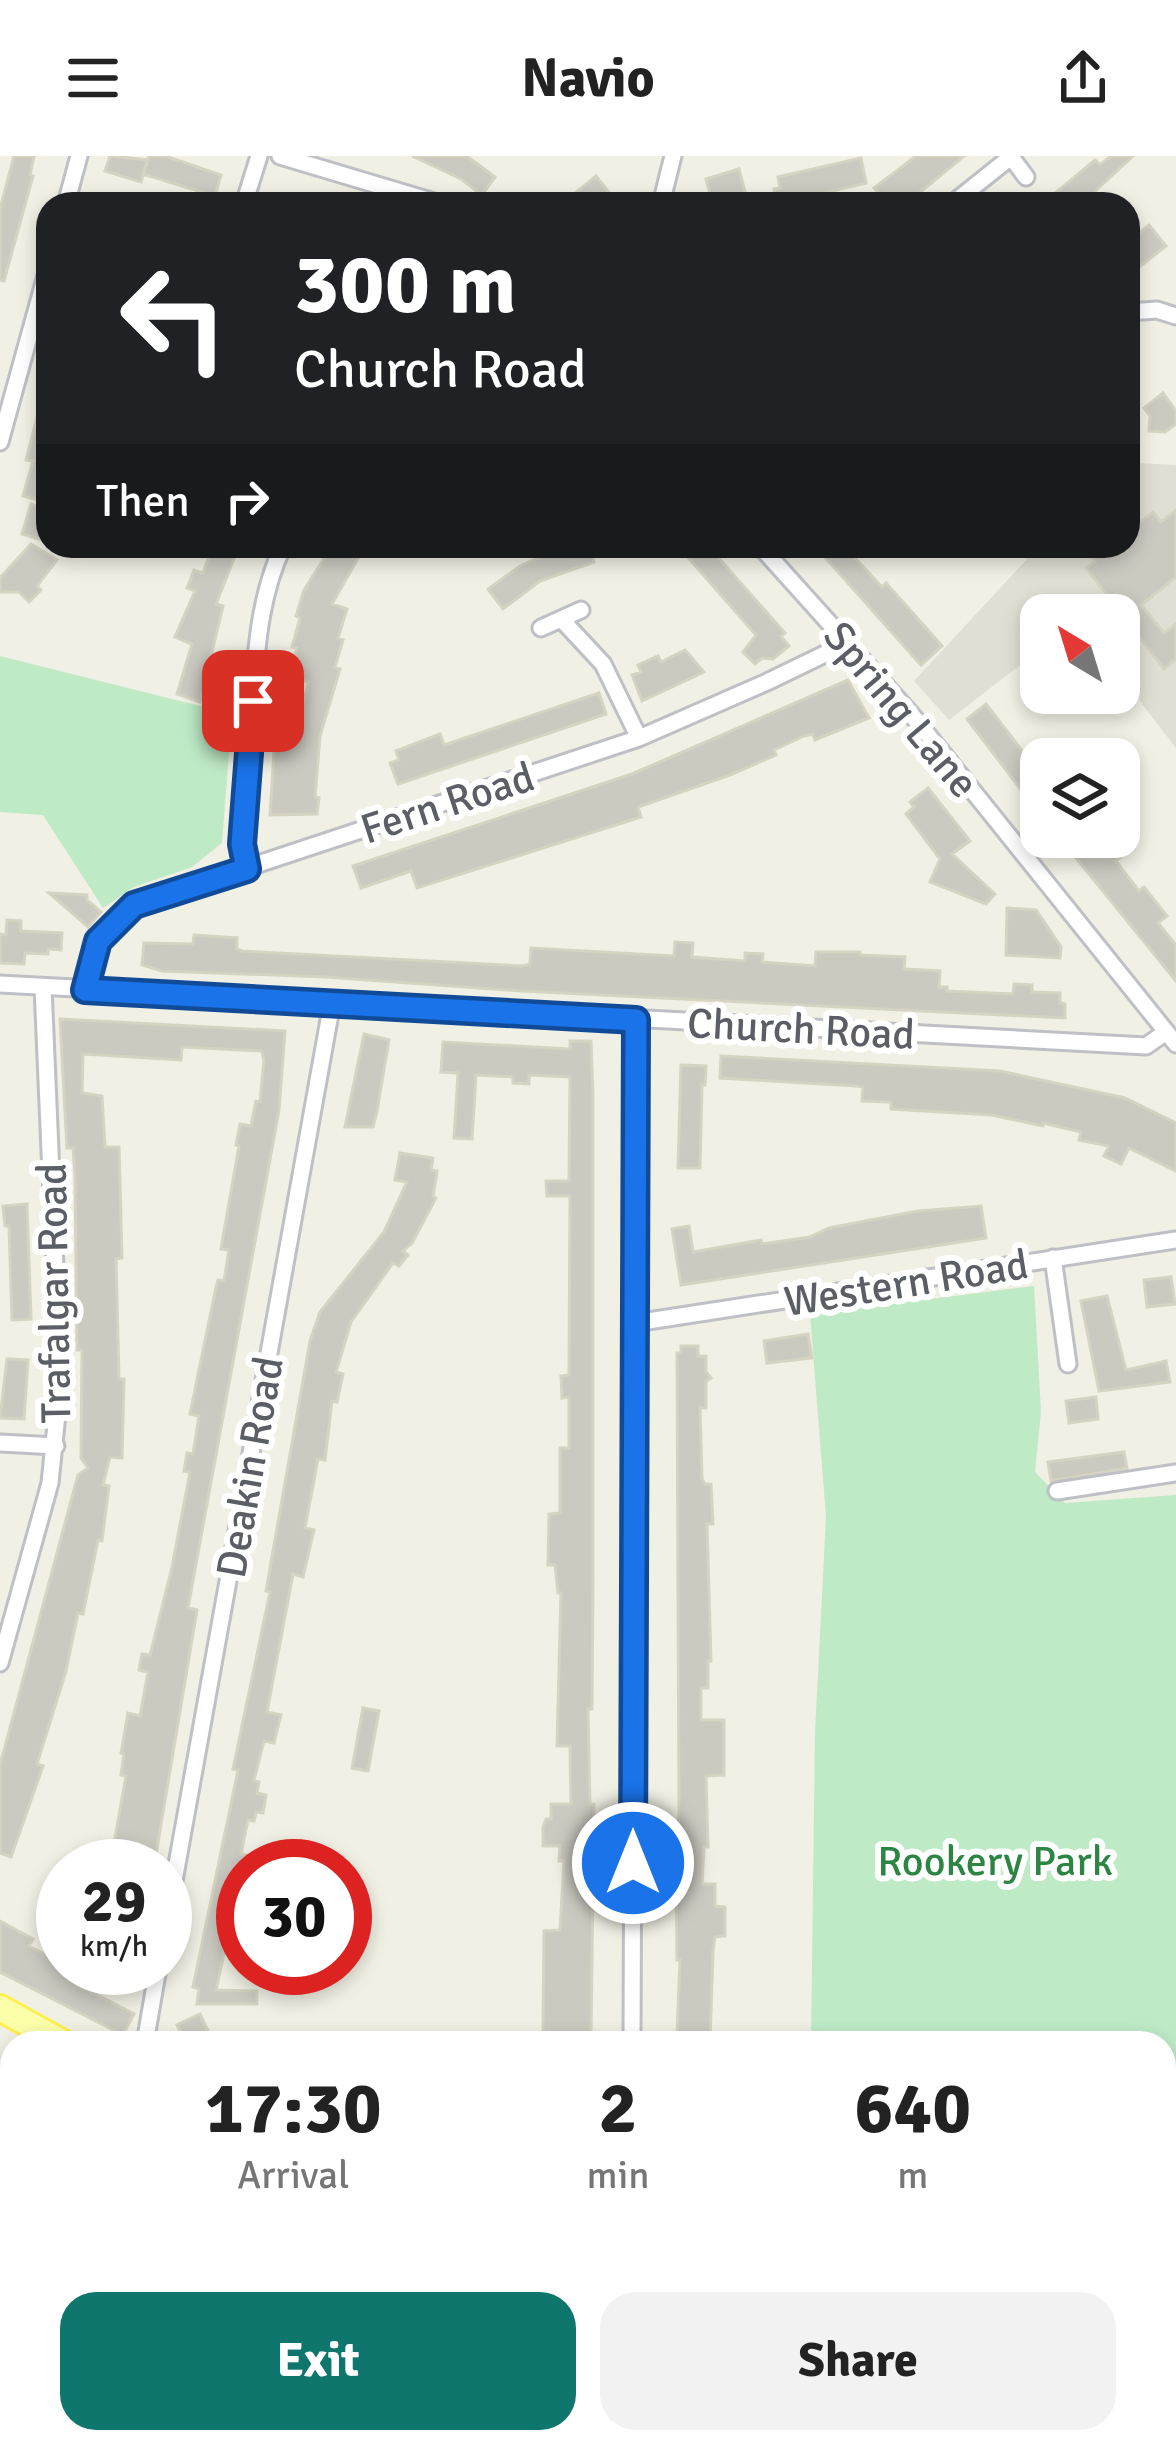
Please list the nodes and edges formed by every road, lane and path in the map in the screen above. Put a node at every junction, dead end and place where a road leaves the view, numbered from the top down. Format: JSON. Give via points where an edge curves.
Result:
{"nodes":[{"id":1,"x":79,"y":156,"type":"edge"},
{"id":2,"x":259,"y":156,"type":"edge"},
{"id":3,"x":280,"y":156,"type":"edge"},
{"id":4,"x":673,"y":156,"type":"edge"},
{"id":5,"x":1012,"y":156,"type":"edge"},
{"id":6,"x":1026,"y":177,"type":"dead end"},
{"id":7,"x":69,"y":192,"type":"edge"},
{"id":8,"x":248,"y":192,"type":"edge"},
{"id":9,"x":401,"y":192,"type":"edge"},
{"id":10,"x":663,"y":192,"type":"edge"},
{"id":11,"x":967,"y":192,"type":"edge"},
{"id":12,"x":1140,"y":311,"type":"edge"},
{"id":13,"x":36,"y":312,"type":"edge"},
{"id":14,"x":1176,"y":316,"type":"edge"},
{"id":15,"x":0,"y":442,"type":"edge"},
{"id":16,"x":277,"y":558,"type":"edge"},
{"id":17,"x":771,"y":558,"type":"edge"},
{"id":18,"x":580,"y":610,"type":"dead end"},
{"id":19,"x":563,"y":620,"type":"junction"},
{"id":20,"x":541,"y":628,"type":"dead end"},
{"id":21,"x":844,"y":639,"type":"junction"},
{"id":22,"x":639,"y":738,"type":"junction"},
{"id":23,"x":247,"y":869,"type":"junction"},
{"id":24,"x":0,"y":983,"type":"edge"},
{"id":25,"x":43,"y":987,"type":"junction"},
{"id":26,"x":85,"y":990,"type":"junction"},
{"id":27,"x":332,"y":1003,"type":"junction"},
{"id":28,"x":636,"y":1020,"type":"junction"},
{"id":29,"x":1171,"y":1038,"type":"edge"},
{"id":30,"x":1176,"y":1240,"type":"edge"},
{"id":31,"x":1053,"y":1258,"type":"junction"},
{"id":32,"x":635,"y":1323,"type":"junction"},
{"id":33,"x":1068,"y":1364,"type":"dead end"},
{"id":34,"x":0,"y":1443,"type":"edge"},
{"id":35,"x":56,"y":1446,"type":"junction"},
{"id":36,"x":1176,"y":1473,"type":"edge"},
{"id":37,"x":1057,"y":1491,"type":"dead end"},
{"id":38,"x":0,"y":1663,"type":"edge"},
{"id":39,"x":182,"y":1839,"type":"edge"},
{"id":40,"x":153,"y":1995,"type":"edge"},
{"id":41,"x":0,"y":2008,"type":"edge"},
{"id":42,"x":41,"y":2031,"type":"edge"},
{"id":43,"x":147,"y":2031,"type":"edge"},
{"id":44,"x":632,"y":2031,"type":"edge"}],
"edges":[{"from":1,"to":7,"type":"street"},
{"from":2,"to":8,"type":"street"},
{"from":3,"to":9,"type":"street"},
{"from":4,"to":10,"type":"street"},
{"from":5,"to":6,"type":"street"},
{"from":5,"to":11,"type":"street"},
{"from":12,"to":14,"type":"street"},
{"from":13,"to":15,"type":"street"},
{"from":16,"to":23,"type":"street","via":[[260,621],[245,782]]},
{"from":17,"to":21,"type":"street","name":"Spring Lane"},
{"from":18,"to":19,"type":"street"},
{"from":19,"to":20,"type":"street"},
{"from":19,"to":22,"type":"street","via":[[603,664]]},
{"from":21,"to":22,"type":"street","name":"Fern Road"},
{"from":21,"to":29,"type":"street","name":"Spring Lane"},
{"from":22,"to":23,"type":"street","name":"Fern Road"},
{"from":23,"to":26,"type":"street","name":"Fern Road","via":[[134,905],[98,941]]},
{"from":24,"to":25,"type":"street","name":"Church Road"},
{"from":25,"to":26,"type":"street","name":"Church Road"},
{"from":25,"to":35,"type":"street","name":"Trafalgar Road"},
{"from":26,"to":27,"type":"street","name":"Church Road"},
{"from":27,"to":28,"type":"street","name":"Church Road"},
{"from":27,"to":39,"type":"street","name":"Deakin Road"},
{"from":28,"to":29,"type":"street","name":"Church Road","via":[[1146,1046]]},
{"from":28,"to":32,"type":"street"},
{"from":30,"to":31,"type":"street","name":"Western Road"},
{"from":31,"to":32,"type":"street","name":"Western Road"},
{"from":31,"to":33,"type":"street"},
{"from":32,"to":44,"type":"street"},
{"from":34,"to":35,"type":"street"},
{"from":35,"to":38,"type":"street","name":"Trafalgar Road"},
{"from":36,"to":37,"type":"street"},
{"from":40,"to":43,"type":"street"},
{"from":41,"to":42,"type":"main road"}]}
